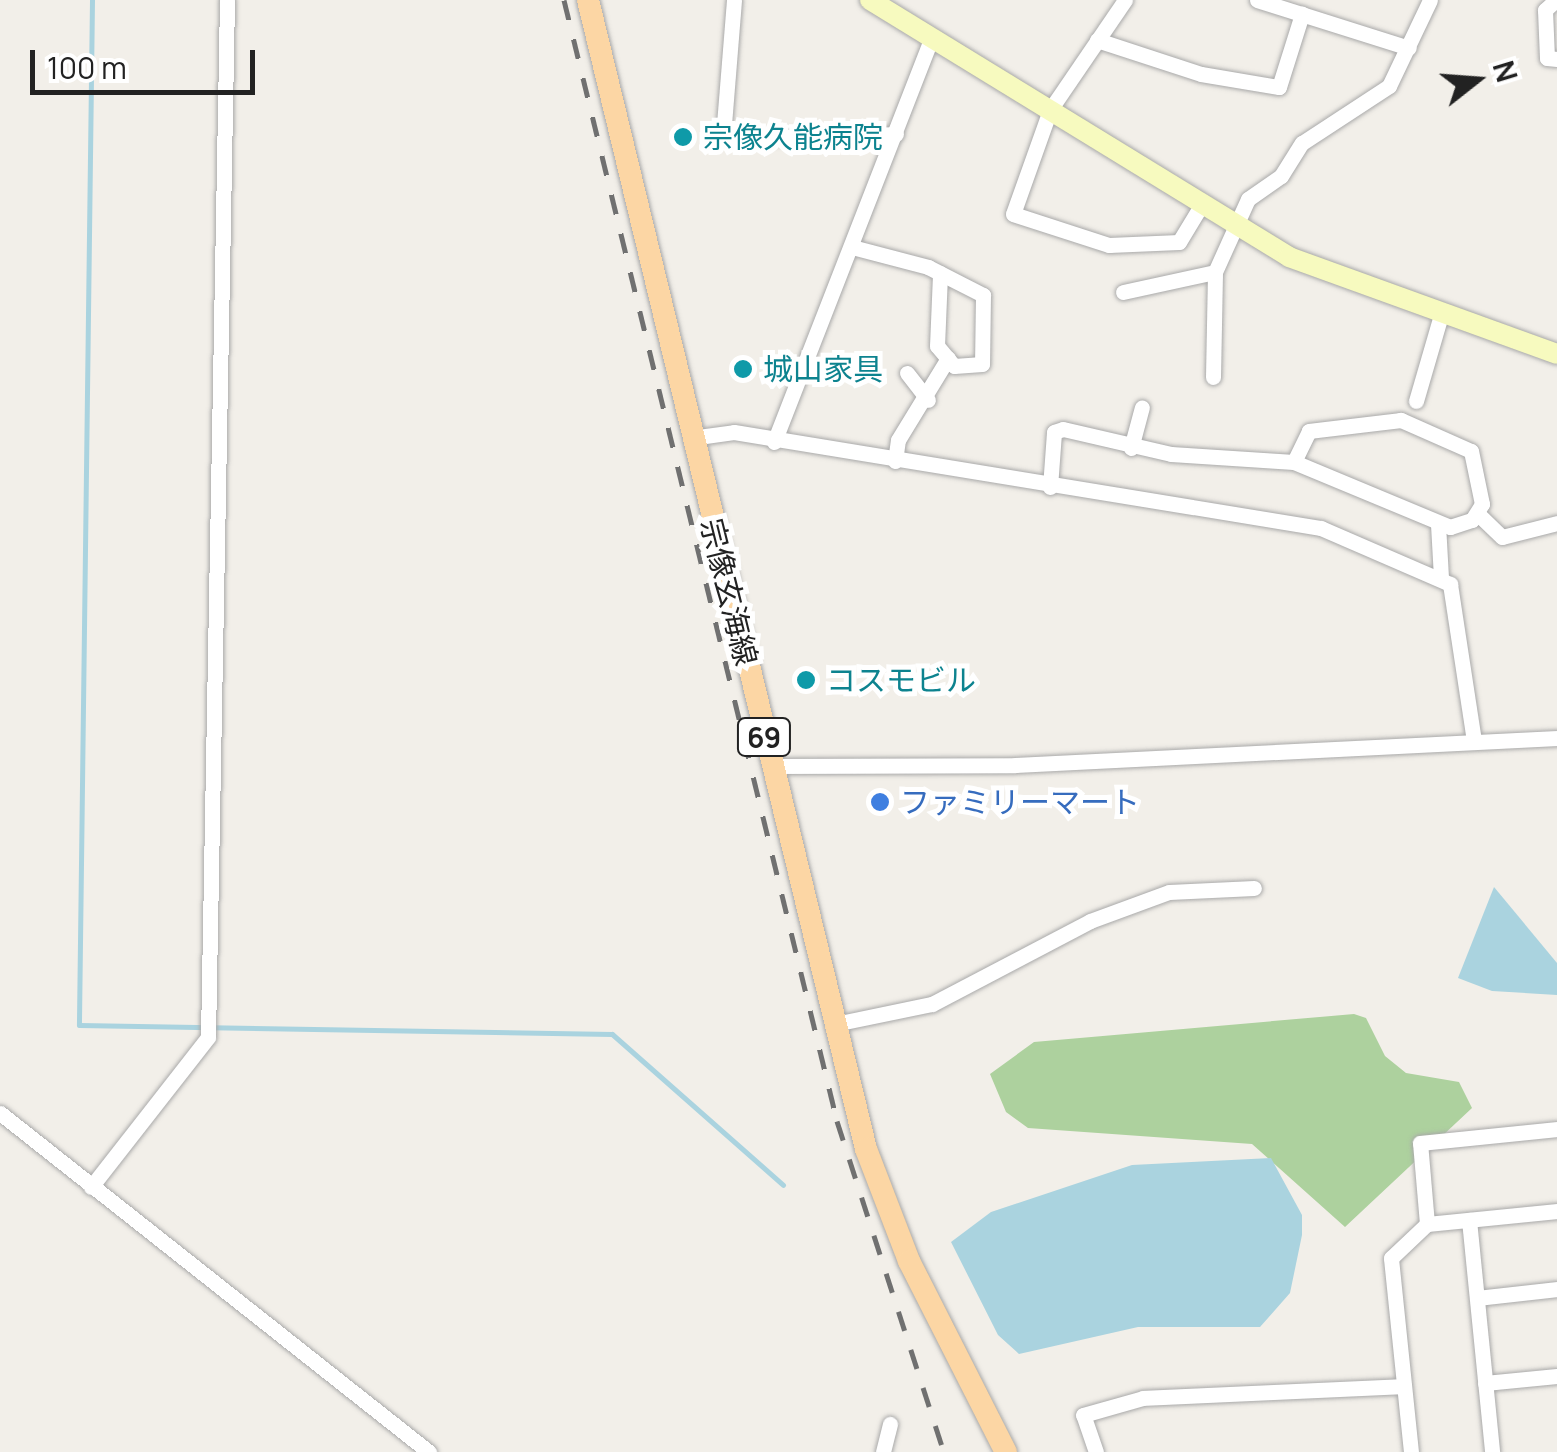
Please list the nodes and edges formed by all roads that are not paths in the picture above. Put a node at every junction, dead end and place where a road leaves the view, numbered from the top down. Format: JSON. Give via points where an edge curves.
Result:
{"nodes":[{"id":1,"x":227,"y":0,"type":"edge"},
{"id":2,"x":588,"y":0,"type":"edge"},
{"id":3,"x":734,"y":0,"type":"edge"},
{"id":4,"x":870,"y":0,"type":"edge"},
{"id":5,"x":1125,"y":0,"type":"edge"},
{"id":6,"x":1257,"y":0,"type":"edge"},
{"id":7,"x":1430,"y":0,"type":"edge"},
{"id":8,"x":1552,"y":1,"type":"edge"},
{"id":9,"x":1302,"y":14,"type":"junction"},
{"id":10,"x":932,"y":37,"type":"junction"},
{"id":11,"x":1097,"y":40,"type":"junction"},
{"id":12,"x":1409,"y":48,"type":"junction"},
{"id":13,"x":1557,"y":59,"type":"edge"},
{"id":14,"x":1050,"y":110,"type":"junction"},
{"id":15,"x":896,"y":134,"type":"junction"},
{"id":16,"x":1202,"y":204,"type":"junction"},
{"id":17,"x":1234,"y":222,"type":"junction"},
{"id":18,"x":852,"y":247,"type":"junction"},
{"id":19,"x":1216,"y":272,"type":"junction"},
{"id":20,"x":940,"y":273,"type":"junction"},
{"id":21,"x":1124,"y":292,"type":"dead end"},
{"id":22,"x":1441,"y":314,"type":"junction"},
{"id":23,"x":1557,"y":354,"type":"edge"},
{"id":24,"x":948,"y":358,"type":"junction"},
{"id":25,"x":907,"y":373,"type":"dead end"},
{"id":26,"x":1213,"y":376,"type":"dead end"},
{"id":27,"x":928,"y":400,"type":"junction"},
{"id":28,"x":1416,"y":401,"type":"dead end"},
{"id":29,"x":1142,"y":408,"type":"dead end"},
{"id":30,"x":691,"y":438,"type":"junction"},
{"id":31,"x":774,"y":442,"type":"junction"},
{"id":32,"x":1131,"y":448,"type":"junction"},
{"id":33,"x":895,"y":462,"type":"junction"},
{"id":34,"x":1294,"y":462,"type":"junction"},
{"id":35,"x":1050,"y":486,"type":"junction"},
{"id":36,"x":1478,"y":514,"type":"junction"},
{"id":37,"x":1438,"y":524,"type":"junction"},
{"id":38,"x":1557,"y":524,"type":"edge"},
{"id":39,"x":1441,"y":577,"type":"junction"},
{"id":40,"x":1557,"y":738,"type":"edge"},
{"id":41,"x":1474,"y":741,"type":"junction"},
{"id":42,"x":772,"y":766,"type":"junction"},
{"id":43,"x":1254,"y":888,"type":"dead end"},
{"id":44,"x":834,"y":1024,"type":"junction"},
{"id":45,"x":0,"y":1113,"type":"edge"},
{"id":46,"x":1557,"y":1129,"type":"edge"},
{"id":47,"x":91,"y":1187,"type":"junction"},
{"id":48,"x":1557,"y":1211,"type":"edge"},
{"id":49,"x":1469,"y":1220,"type":"junction"},
{"id":50,"x":1428,"y":1224,"type":"junction"},
{"id":51,"x":1557,"y":1290,"type":"edge"},
{"id":52,"x":1477,"y":1298,"type":"junction"},
{"id":53,"x":1557,"y":1376,"type":"edge"},
{"id":54,"x":1486,"y":1383,"type":"junction"},
{"id":55,"x":1404,"y":1386,"type":"junction"},
{"id":56,"x":890,"y":1424,"type":"dead end"},
{"id":57,"x":429,"y":1452,"type":"edge"},
{"id":58,"x":883,"y":1452,"type":"edge"},
{"id":59,"x":1006,"y":1452,"type":"edge"},
{"id":60,"x":1096,"y":1452,"type":"edge"},
{"id":61,"x":1411,"y":1452,"type":"edge"},
{"id":62,"x":1492,"y":1452,"type":"edge"}],
"edges":[{"from":1,"to":47,"type":"street","via":[[208,1037]]},
{"from":2,"to":30,"type":"main road","name":"宗像玄海線","number":"69"},
{"from":3,"to":15,"type":"street","via":[[724,138]]},
{"from":4,"to":10,"type":"street"},
{"from":5,"to":11,"type":"street"},
{"from":6,"to":9,"type":"street"},
{"from":7,"to":12,"type":"street"},
{"from":8,"to":13,"type":"street","via":[[1546,58]]},
{"from":9,"to":11,"type":"street","via":[[1279,87],[1200,74]]},
{"from":9,"to":12,"type":"street"},
{"from":10,"to":14,"type":"street"},
{"from":10,"to":15,"type":"street"},
{"from":11,"to":14,"type":"street"},
{"from":12,"to":17,"type":"street","via":[[1389,86],[1302,143]]},
{"from":14,"to":16,"type":"street"},
{"from":14,"to":16,"type":"street","via":[[1012,214],[1018,221],[1108,246],[1180,242]]},
{"from":15,"to":18,"type":"street"},
{"from":16,"to":17,"type":"street"},
{"from":17,"to":19,"type":"street"},
{"from":17,"to":22,"type":"street","via":[[1316,270]]},
{"from":18,"to":20,"type":"street"},
{"from":18,"to":31,"type":"street"},
{"from":19,"to":21,"type":"street"},
{"from":19,"to":26,"type":"street"},
{"from":20,"to":24,"type":"street","via":[[937,346]]},
{"from":20,"to":24,"type":"street","via":[[989,305],[982,364]]},
{"from":22,"to":23,"type":"street"},
{"from":22,"to":28,"type":"street"},
{"from":24,"to":27,"type":"street"},
{"from":25,"to":27,"type":"street"},
{"from":27,"to":33,"type":"street","via":[[898,440]]},
{"from":29,"to":32,"type":"street"},
{"from":30,"to":31,"type":"street","via":[[734,432]]},
{"from":30,"to":42,"type":"main road","name":"宗像玄海線","number":"69"},
{"from":31,"to":33,"type":"street"},
{"from":32,"to":34,"type":"street"},
{"from":32,"to":35,"type":"street","via":[[1054,432]]},
{"from":33,"to":35,"type":"street"},
{"from":34,"to":36,"type":"street","via":[[1309,431],[1401,420],[1470,451],[1482,470]]},
{"from":34,"to":37,"type":"street"},
{"from":35,"to":39,"type":"street","via":[[1285,514]]},
{"from":36,"to":37,"type":"street"},
{"from":36,"to":38,"type":"street","via":[[1502,537]]},
{"from":37,"to":39,"type":"street"},
{"from":39,"to":41,"type":"street","via":[[1462,618]]},
{"from":40,"to":41,"type":"street"},
{"from":41,"to":42,"type":"street","via":[[1015,766]]},
{"from":42,"to":44,"type":"main road","name":"宗像玄海線","number":"69"},
{"from":43,"to":44,"type":"street","via":[[1169,892],[1090,921],[960,992]]},
{"from":44,"to":59,"type":"main road","name":"宗像玄海線","number":"69","via":[[884,1204]]},
{"from":45,"to":47,"type":"street"},
{"from":46,"to":50,"type":"street","via":[[1420,1144]]},
{"from":47,"to":57,"type":"street"},
{"from":48,"to":49,"type":"street"},
{"from":49,"to":50,"type":"street"},
{"from":49,"to":52,"type":"street"},
{"from":50,"to":55,"type":"street","via":[[1391,1258]]},
{"from":51,"to":52,"type":"street"},
{"from":52,"to":54,"type":"street"},
{"from":53,"to":54,"type":"street"},
{"from":54,"to":62,"type":"street"},
{"from":55,"to":60,"type":"street","via":[[1143,1398],[1083,1414]]},
{"from":55,"to":61,"type":"street"},
{"from":56,"to":58,"type":"street"}]}
